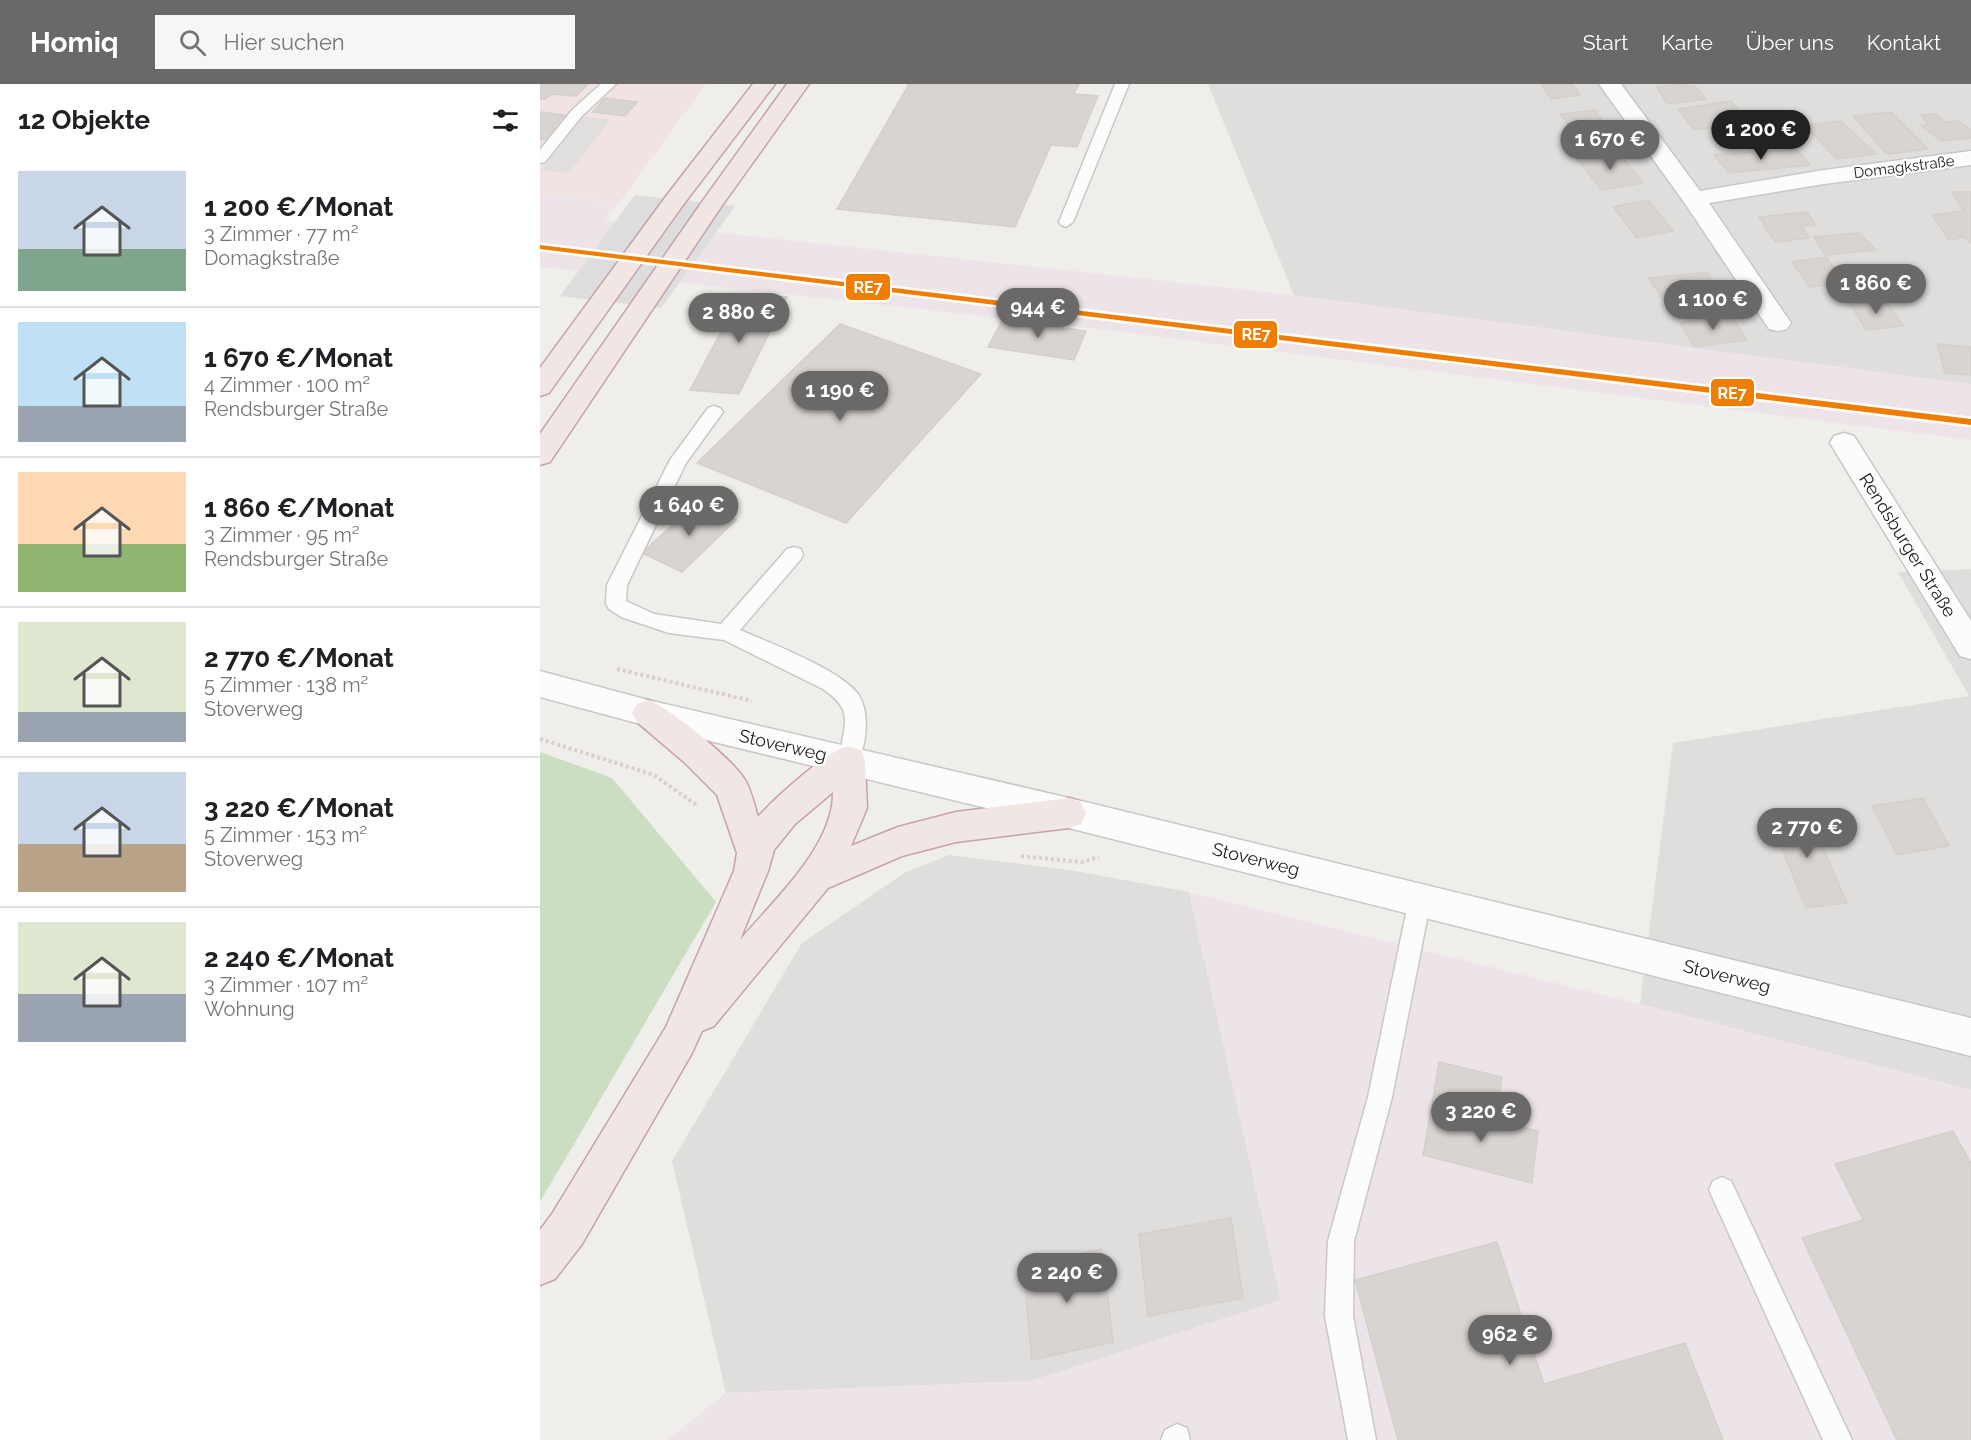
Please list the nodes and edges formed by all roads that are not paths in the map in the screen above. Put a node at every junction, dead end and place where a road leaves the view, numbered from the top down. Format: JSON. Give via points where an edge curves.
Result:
{"nodes":[{"id":1,"x":609,"y":84,"type":"edge"},
{"id":2,"x":764,"y":84,"type":"edge"},
{"id":3,"x":798,"y":84,"type":"edge"},
{"id":4,"x":1122,"y":84,"type":"edge"},
{"id":5,"x":1610,"y":84,"type":"edge"},
{"id":6,"x":1971,"y":158,"type":"edge"},
{"id":7,"x":540,"y":159,"type":"edge"},
{"id":8,"x":1694,"y":199,"type":"junction"},
{"id":9,"x":1066,"y":222,"type":"dead end"},
{"id":10,"x":1778,"y":323,"type":"dead end"},
{"id":11,"x":540,"y":387,"type":"edge"},
{"id":12,"x":714,"y":412,"type":"dead end"},
{"id":13,"x":1844,"y":443,"type":"dead end"},
{"id":14,"x":540,"y":455,"type":"edge"},
{"id":15,"x":794,"y":554,"type":"dead end"},
{"id":16,"x":726,"y":632,"type":"junction"},
{"id":17,"x":1971,"y":647,"type":"edge"},
{"id":18,"x":540,"y":684,"type":"edge"},
{"id":19,"x":648,"y":713,"type":"junction"},
{"id":20,"x":849,"y":760,"type":"junction"},
{"id":21,"x":1070,"y":813,"type":"junction"},
{"id":22,"x":754,"y":853,"type":"junction"},
{"id":23,"x":816,"y":877,"type":"junction"},
{"id":24,"x":1420,"y":899,"type":"junction"},
{"id":25,"x":1971,"y":1037,"type":"edge"},
{"id":26,"x":679,"y":1040,"type":"junction"},
{"id":27,"x":1722,"y":1190,"type":"dead end"},
{"id":28,"x":540,"y":1264,"type":"edge"},
{"id":29,"x":1362,"y":1440,"type":"edge"},
{"id":30,"x":1838,"y":1440,"type":"edge"}],
"edges":[{"from":1,"to":7,"type":"lane","via":[[577,113]]},
{"from":2,"to":11,"type":"highway"},
{"from":3,"to":14,"type":"highway"},
{"from":4,"to":9,"type":"lane"},
{"from":5,"to":8,"type":"street"},
{"from":6,"to":8,"type":"street","name":"Domagkstraße"},
{"from":8,"to":10,"type":"street"},
{"from":12,"to":16,"type":"lane","via":[[679,460],[617,585],[616,604],[630,614],[694,630]]},
{"from":13,"to":17,"type":"street","name":"Rendsburger Straße"},
{"from":15,"to":16,"type":"lane"},
{"from":16,"to":20,"type":"lane","via":[[836,687],[851,702],[855,726]]},
{"from":18,"to":19,"type":"street","name":"Stoverweg"},
{"from":19,"to":20,"type":"street","name":"Stoverweg"},
{"from":19,"to":22,"type":"highway","via":[[732,787]]},
{"from":20,"to":21,"type":"street","name":"Stoverweg"},
{"from":20,"to":22,"type":"highway","via":[[780,819]]},
{"from":20,"to":23,"type":"highway","via":[[850,808]]},
{"from":21,"to":23,"type":"highway","via":[[957,827],[898,842]]},
{"from":21,"to":24,"type":"street","name":"Stoverweg"},
{"from":22,"to":26,"type":"highway","via":[[751,871]]},
{"from":23,"to":26,"type":"highway"},
{"from":24,"to":25,"type":"street","name":"Stoverweg"},
{"from":24,"to":29,"type":"lane","via":[[1380,1097],[1341,1240],[1339,1316]]},
{"from":26,"to":28,"type":"highway","via":[[567,1229]]},
{"from":27,"to":30,"type":"lane"}]}
